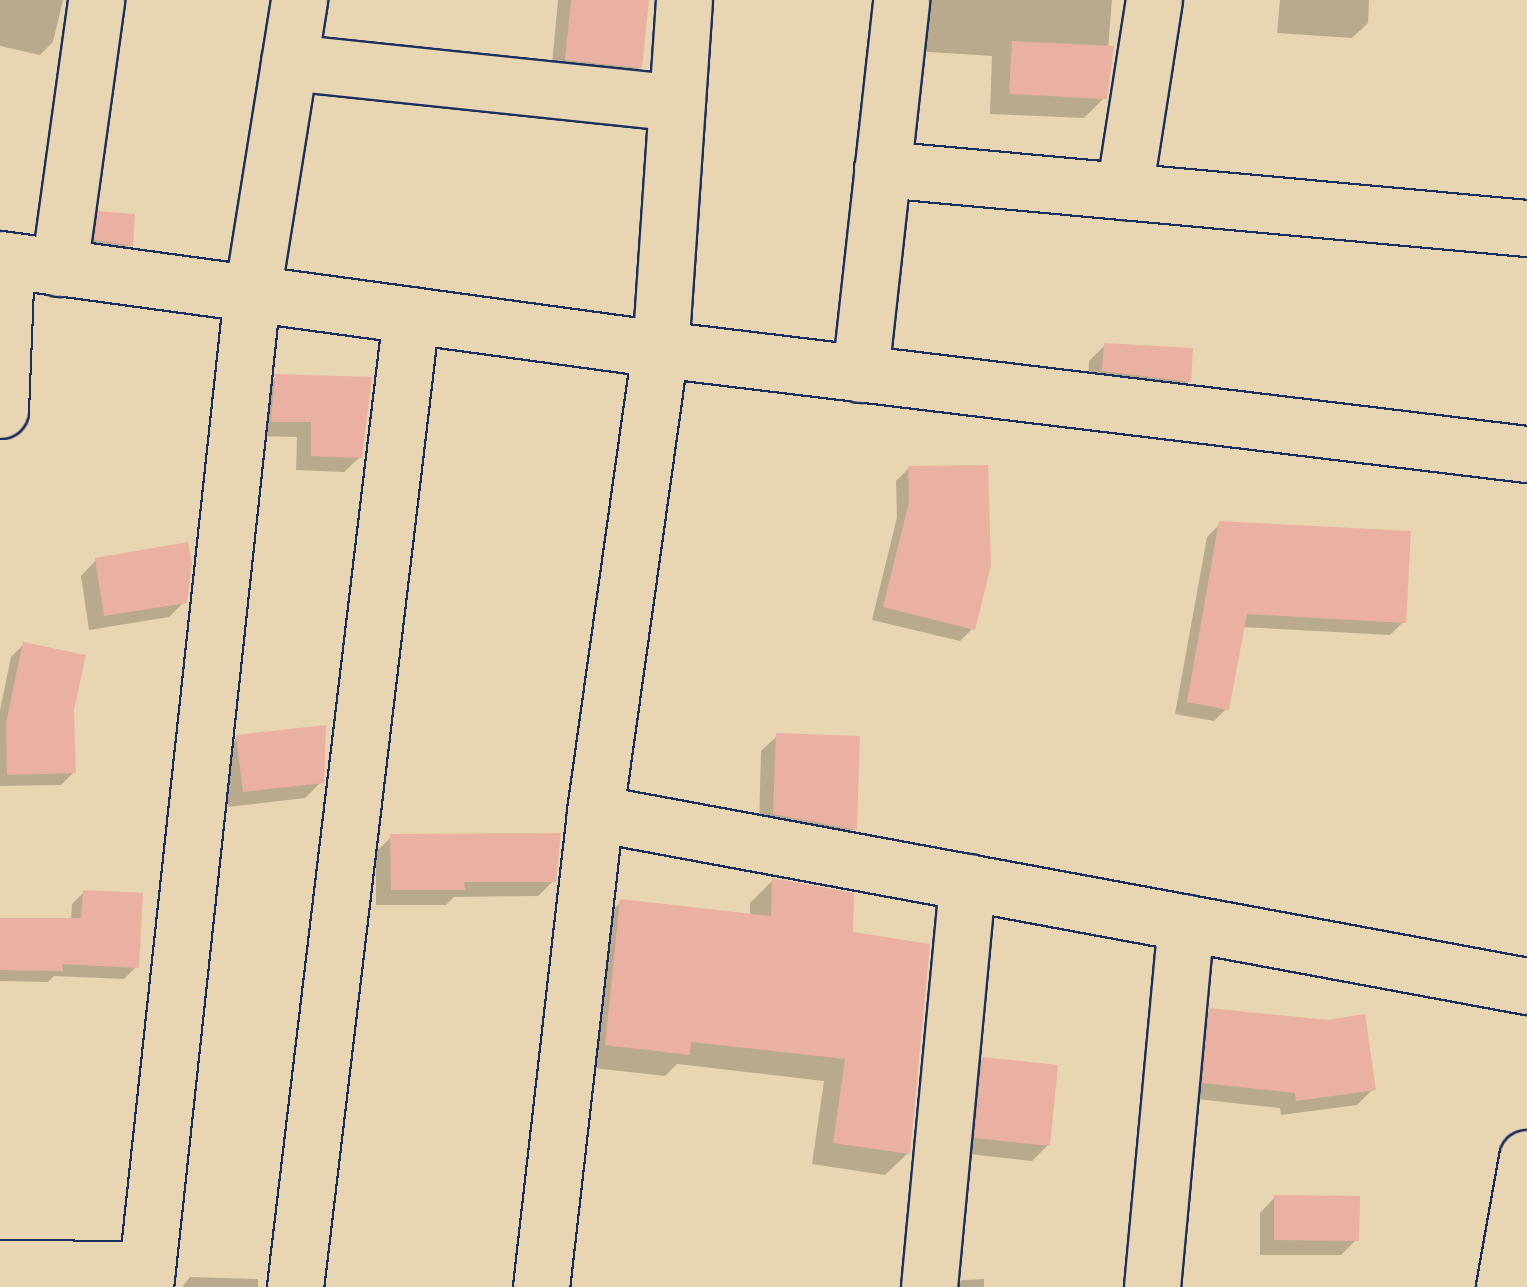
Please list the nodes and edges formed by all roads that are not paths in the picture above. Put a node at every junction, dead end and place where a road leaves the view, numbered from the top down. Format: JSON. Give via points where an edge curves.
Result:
{"nodes":[{"id":1,"x":96,"y":0,"type":"edge"},
{"id":2,"x":299,"y":0,"type":"edge"},
{"id":3,"x":684,"y":0,"type":"edge"},
{"id":4,"x":900,"y":0,"type":"edge"},
{"id":5,"x":1154,"y":0,"type":"edge"},
{"id":6,"x":289,"y":62,"type":"junction"},
{"id":7,"x":677,"y":103,"type":"junction"},
{"id":8,"x":882,"y":169,"type":"junction"},
{"id":9,"x":1124,"y":191,"type":"junction"},
{"id":10,"x":1527,"y":228,"type":"edge"},
{"id":11,"x":3,"y":260,"type":"edge"},
{"id":12,"x":59,"y":268,"type":"junction"},
{"id":13,"x":252,"y":294,"type":"junction"},
{"id":14,"x":411,"y":315,"type":"junction"},
{"id":15,"x":660,"y":350,"type":"junction"},
{"id":16,"x":860,"y":374,"type":"junction"},
{"id":17,"x":0,"y":410,"type":"edge"},
{"id":18,"x":1527,"y":454,"type":"edge"},
{"id":19,"x":596,"y":814,"type":"junction"},
{"id":20,"x":967,"y":882,"type":"junction"},
{"id":21,"x":1186,"y":922,"type":"junction"},
{"id":22,"x":1527,"y":986,"type":"edge"},
{"id":23,"x":1527,"y":1158,"type":"edge"},
{"id":24,"x":0,"y":1268,"type":"edge"},
{"id":25,"x":146,"y":1278,"type":"edge"},
{"id":26,"x":295,"y":1287,"type":"edge"},
{"id":27,"x":541,"y":1287,"type":"edge"},
{"id":28,"x":929,"y":1287,"type":"edge"},
{"id":29,"x":1152,"y":1287,"type":"edge"},
{"id":30,"x":1504,"y":1287,"type":"edge"}],
"edges":[{"from":1,"to":12,"type":"street"},
{"from":2,"to":6,"type":"street"},
{"from":3,"to":7,"type":"street"},
{"from":4,"to":8,"type":"street"},
{"from":5,"to":9,"type":"street"},
{"from":6,"to":7,"type":"street"},
{"from":6,"to":13,"type":"street"},
{"from":7,"to":15,"type":"street"},
{"from":8,"to":9,"type":"street"},
{"from":8,"to":16,"type":"street"},
{"from":9,"to":10,"type":"street"},
{"from":11,"to":12,"type":"street"},
{"from":11,"to":17,"type":"street"},
{"from":12,"to":13,"type":"street"},
{"from":13,"to":14,"type":"street"},
{"from":13,"to":25,"type":"street"},
{"from":14,"to":15,"type":"street"},
{"from":14,"to":26,"type":"street"},
{"from":15,"to":16,"type":"street"},
{"from":15,"to":19,"type":"street"},
{"from":16,"to":18,"type":"street"},
{"from":19,"to":20,"type":"street"},
{"from":19,"to":27,"type":"street"},
{"from":20,"to":21,"type":"street"},
{"from":20,"to":28,"type":"street"},
{"from":21,"to":22,"type":"street"},
{"from":21,"to":29,"type":"street"},
{"from":23,"to":30,"type":"street"},
{"from":24,"to":25,"type":"street"}]}
